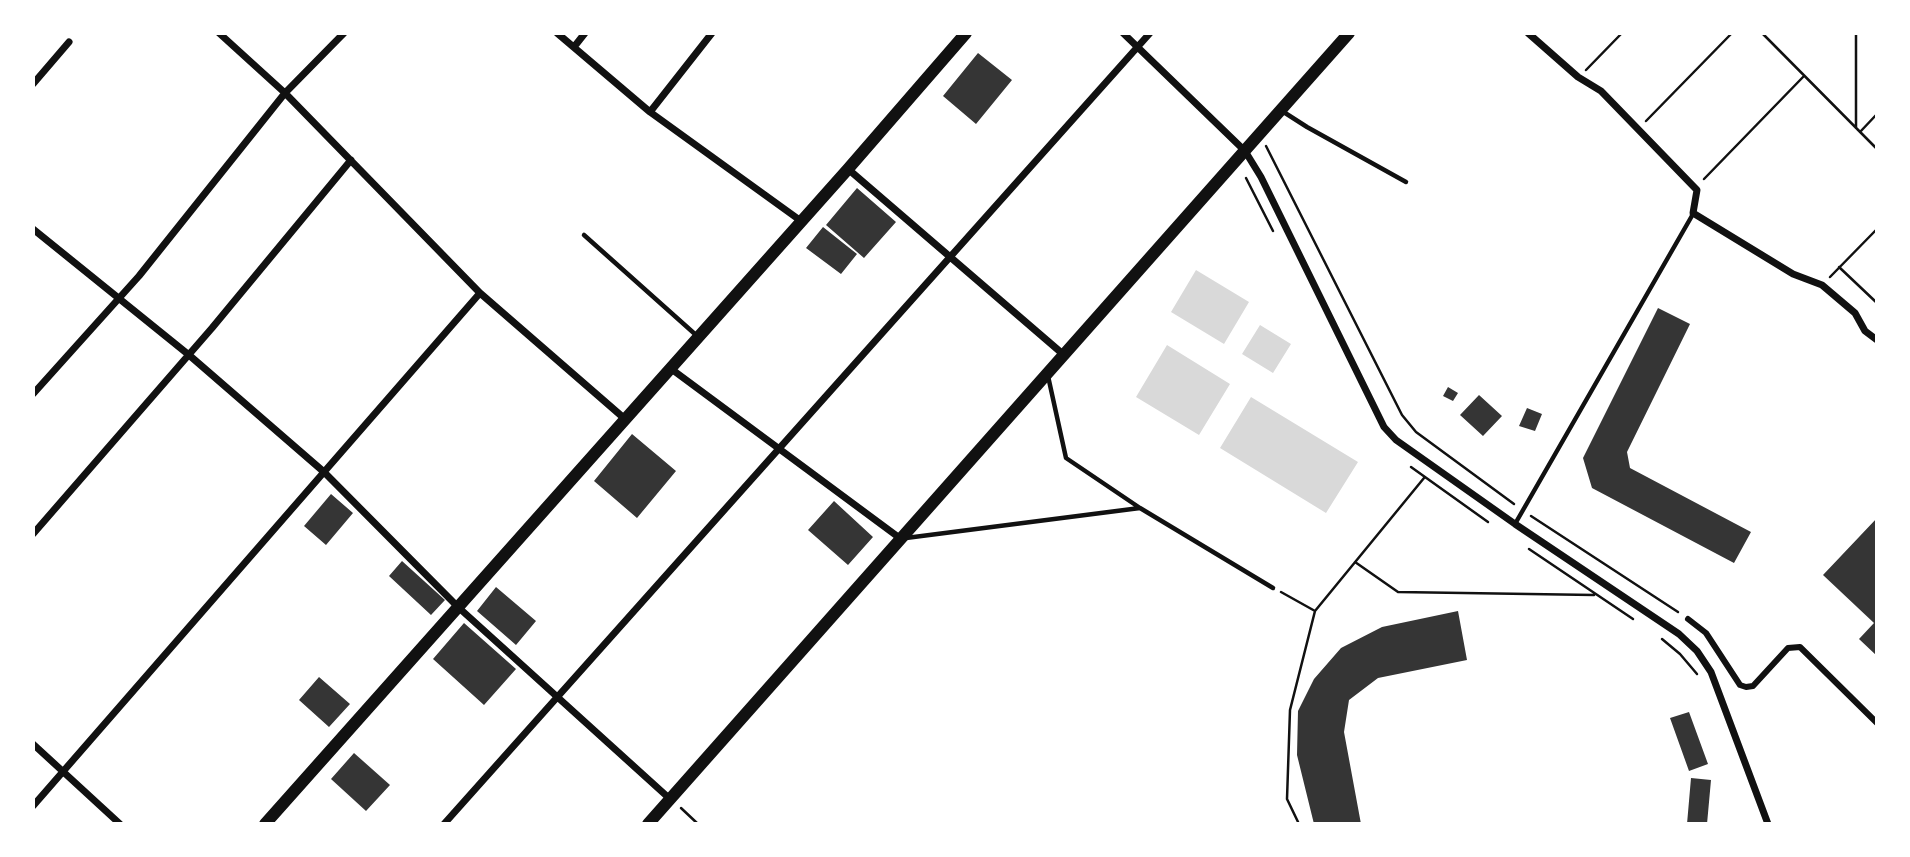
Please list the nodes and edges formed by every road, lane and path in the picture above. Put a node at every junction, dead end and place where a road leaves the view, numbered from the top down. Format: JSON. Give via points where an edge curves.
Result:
{"nodes":[{"id":1,"x":219,"y":33,"type":"edge"},
{"id":2,"x":344,"y":33,"type":"edge"},
{"id":3,"x":557,"y":33,"type":"edge"},
{"id":4,"x":585,"y":33,"type":"edge"},
{"id":5,"x":712,"y":33,"type":"edge"},
{"id":6,"x":966,"y":33,"type":"edge"},
{"id":7,"x":1123,"y":33,"type":"edge"},
{"id":8,"x":1150,"y":33,"type":"edge"},
{"id":9,"x":1349,"y":33,"type":"edge"},
{"id":10,"x":1528,"y":33,"type":"edge"},
{"id":11,"x":1622,"y":33,"type":"edge"},
{"id":12,"x":1732,"y":33,"type":"edge"},
{"id":13,"x":1762,"y":33,"type":"edge"},
{"id":14,"x":1856,"y":33,"type":"edge"},
{"id":15,"x":69,"y":42,"type":"dead end"},
{"id":16,"x":573,"y":47,"type":"junction"},
{"id":17,"x":1137,"y":47,"type":"junction"},
{"id":18,"x":1804,"y":76,"type":"junction"},
{"id":19,"x":1578,"y":77,"type":"junction"},
{"id":20,"x":33,"y":83,"type":"edge"},
{"id":21,"x":285,"y":93,"type":"junction"},
{"id":22,"x":1281,"y":110,"type":"junction"},
{"id":23,"x":650,"y":112,"type":"junction"},
{"id":24,"x":1877,"y":114,"type":"edge"},
{"id":25,"x":1639,"y":128,"type":"junction"},
{"id":26,"x":1856,"y":128,"type":"junction"},
{"id":27,"x":1860,"y":132,"type":"junction"},
{"id":28,"x":1260,"y":134,"type":"junction"},
{"id":29,"x":1877,"y":149,"type":"edge"},
{"id":30,"x":1245,"y":151,"type":"junction"},
{"id":31,"x":351,"y":160,"type":"junction"},
{"id":32,"x":848,"y":169,"type":"junction"},
{"id":33,"x":1406,"y":182,"type":"dead end"},
{"id":34,"x":1695,"y":188,"type":"junction"},
{"id":35,"x":1693,"y":213,"type":"junction"},
{"id":36,"x":801,"y":221,"type":"junction"},
{"id":37,"x":33,"y":229,"type":"edge"},
{"id":38,"x":1877,"y":229,"type":"edge"},
{"id":39,"x":584,"y":236,"type":"dead end"},
{"id":40,"x":950,"y":258,"type":"junction"},
{"id":41,"x":1839,"y":267,"type":"junction"},
{"id":42,"x":1822,"y":285,"type":"junction"},
{"id":43,"x":481,"y":293,"type":"junction"},
{"id":44,"x":120,"y":299,"type":"junction"},
{"id":45,"x":1877,"y":303,"type":"edge"},
{"id":46,"x":698,"y":337,"type":"junction"},
{"id":47,"x":1877,"y":340,"type":"edge"},
{"id":48,"x":189,"y":355,"type":"junction"},
{"id":49,"x":1064,"y":355,"type":"junction"},
{"id":50,"x":670,"y":369,"type":"junction"},
{"id":51,"x":1048,"y":373,"type":"junction"},
{"id":52,"x":33,"y":394,"type":"edge"},
{"id":53,"x":625,"y":419,"type":"junction"},
{"id":54,"x":779,"y":449,"type":"junction"},
{"id":55,"x":324,"y":472,"type":"junction"},
{"id":56,"x":1424,"y":478,"type":"dead end"},
{"id":57,"x":1140,"y":508,"type":"junction"},
{"id":58,"x":1522,"y":511,"type":"junction"},
{"id":59,"x":1515,"y":524,"type":"junction"},
{"id":60,"x":33,"y":534,"type":"edge"},
{"id":61,"x":901,"y":538,"type":"junction"},
{"id":62,"x":1355,"y":562,"type":"junction"},
{"id":63,"x":1273,"y":588,"type":"joint"},
{"id":64,"x":1596,"y":595,"type":"dead end"},
{"id":65,"x":458,"y":607,"type":"junction"},
{"id":66,"x":1315,"y":611,"type":"junction"},
{"id":67,"x":1688,"y":619,"type":"joint"},
{"id":68,"x":557,"y":696,"type":"junction"},
{"id":69,"x":1877,"y":723,"type":"edge"},
{"id":70,"x":33,"y":744,"type":"edge"},
{"id":71,"x":63,"y":770,"type":"junction"},
{"id":72,"x":670,"y":799,"type":"junction"},
{"id":73,"x":33,"y":806,"type":"edge"},
{"id":74,"x":120,"y":824,"type":"edge"},
{"id":75,"x":265,"y":824,"type":"edge"},
{"id":76,"x":444,"y":824,"type":"edge"},
{"id":77,"x":648,"y":824,"type":"edge"},
{"id":78,"x":698,"y":824,"type":"edge"},
{"id":79,"x":1299,"y":824,"type":"edge"},
{"id":80,"x":1768,"y":824,"type":"edge"}],
"edges":[{"from":1,"to":21,"type":"street"},
{"from":2,"to":21,"type":"street"},
{"from":3,"to":16,"type":"street"},
{"from":4,"to":16,"type":"street"},
{"from":5,"to":23,"type":"street"},
{"from":6,"to":32,"type":"street"},
{"from":7,"to":17,"type":"street"},
{"from":8,"to":17,"type":"street"},
{"from":9,"to":22,"type":"street"},
{"from":10,"to":19,"type":"street"},
{"from":11,"to":19,"type":"path"},
{"from":12,"to":25,"type":"path"},
{"from":13,"to":18,"type":"path"},
{"from":14,"to":26,"type":"path"},
{"from":15,"to":20,"type":"street"},
{"from":16,"to":23,"type":"street"},
{"from":17,"to":30,"type":"street"},
{"from":17,"to":40,"type":"street"},
{"from":18,"to":26,"type":"path"},
{"from":18,"to":34,"type":"path"},
{"from":19,"to":25,"type":"street","via":[[1601,91]]},
{"from":21,"to":31,"type":"street"},
{"from":21,"to":44,"type":"street"},
{"from":22,"to":28,"type":"street"},
{"from":22,"to":33,"type":"lane"},
{"from":23,"to":36,"type":"street"},
{"from":24,"to":27,"type":"path"},
{"from":25,"to":34,"type":"street"},
{"from":26,"to":27,"type":"path"},
{"from":27,"to":29,"type":"path"},
{"from":28,"to":30,"type":"street"},
{"from":28,"to":58,"type":"path","via":[[1402,415],[1416,432]]},
{"from":30,"to":49,"type":"street"},
{"from":30,"to":59,"type":"street","via":[[1384,427]]},
{"from":31,"to":43,"type":"street"},
{"from":31,"to":48,"type":"street"},
{"from":32,"to":36,"type":"street"},
{"from":32,"to":40,"type":"street"},
{"from":34,"to":35,"type":"street"},
{"from":35,"to":42,"type":"street","via":[[1793,274]]},
{"from":35,"to":58,"type":"lane"},
{"from":36,"to":46,"type":"street"},
{"from":37,"to":44,"type":"street"},
{"from":38,"to":41,"type":"path"},
{"from":39,"to":46,"type":"lane"},
{"from":40,"to":49,"type":"street"},
{"from":40,"to":54,"type":"street"},
{"from":41,"to":42,"type":"path"},
{"from":41,"to":45,"type":"path"},
{"from":42,"to":47,"type":"street","via":[[1856,313]]},
{"from":43,"to":53,"type":"street"},
{"from":43,"to":55,"type":"street"},
{"from":44,"to":48,"type":"street"},
{"from":44,"to":52,"type":"street"},
{"from":46,"to":50,"type":"street"},
{"from":48,"to":55,"type":"street"},
{"from":48,"to":60,"type":"street"},
{"from":49,"to":51,"type":"street"},
{"from":50,"to":53,"type":"street"},
{"from":50,"to":54,"type":"street"},
{"from":51,"to":57,"type":"lane","via":[[1066,458]]},
{"from":51,"to":61,"type":"street"},
{"from":53,"to":65,"type":"street"},
{"from":54,"to":61,"type":"street"},
{"from":54,"to":68,"type":"street"},
{"from":55,"to":65,"type":"street"},
{"from":55,"to":71,"type":"street"},
{"from":56,"to":62,"type":"path"},
{"from":57,"to":61,"type":"lane"},
{"from":57,"to":63,"type":"lane"},
{"from":58,"to":59,"type":"lane"},
{"from":58,"to":67,"type":"path"},
{"from":59,"to":80,"type":"street","via":[[1679,634],[1697,651],[1712,672]]},
{"from":61,"to":72,"type":"street"},
{"from":62,"to":64,"type":"path","via":[[1398,592]]},
{"from":62,"to":66,"type":"path"},
{"from":63,"to":66,"type":"path"},
{"from":65,"to":68,"type":"street"},
{"from":65,"to":75,"type":"street"},
{"from":66,"to":79,"type":"path","via":[[1290,710],[1287,799]]},
{"from":67,"to":69,"type":"street","via":[[1706,632],[1740,685],[1753,686],[1788,648],[1800,647]]},
{"from":68,"to":72,"type":"street"},
{"from":68,"to":76,"type":"street"},
{"from":70,"to":71,"type":"street"},
{"from":71,"to":73,"type":"street"},
{"from":71,"to":74,"type":"street"},
{"from":72,"to":77,"type":"street"},
{"from":72,"to":78,"type":"path"}]}
